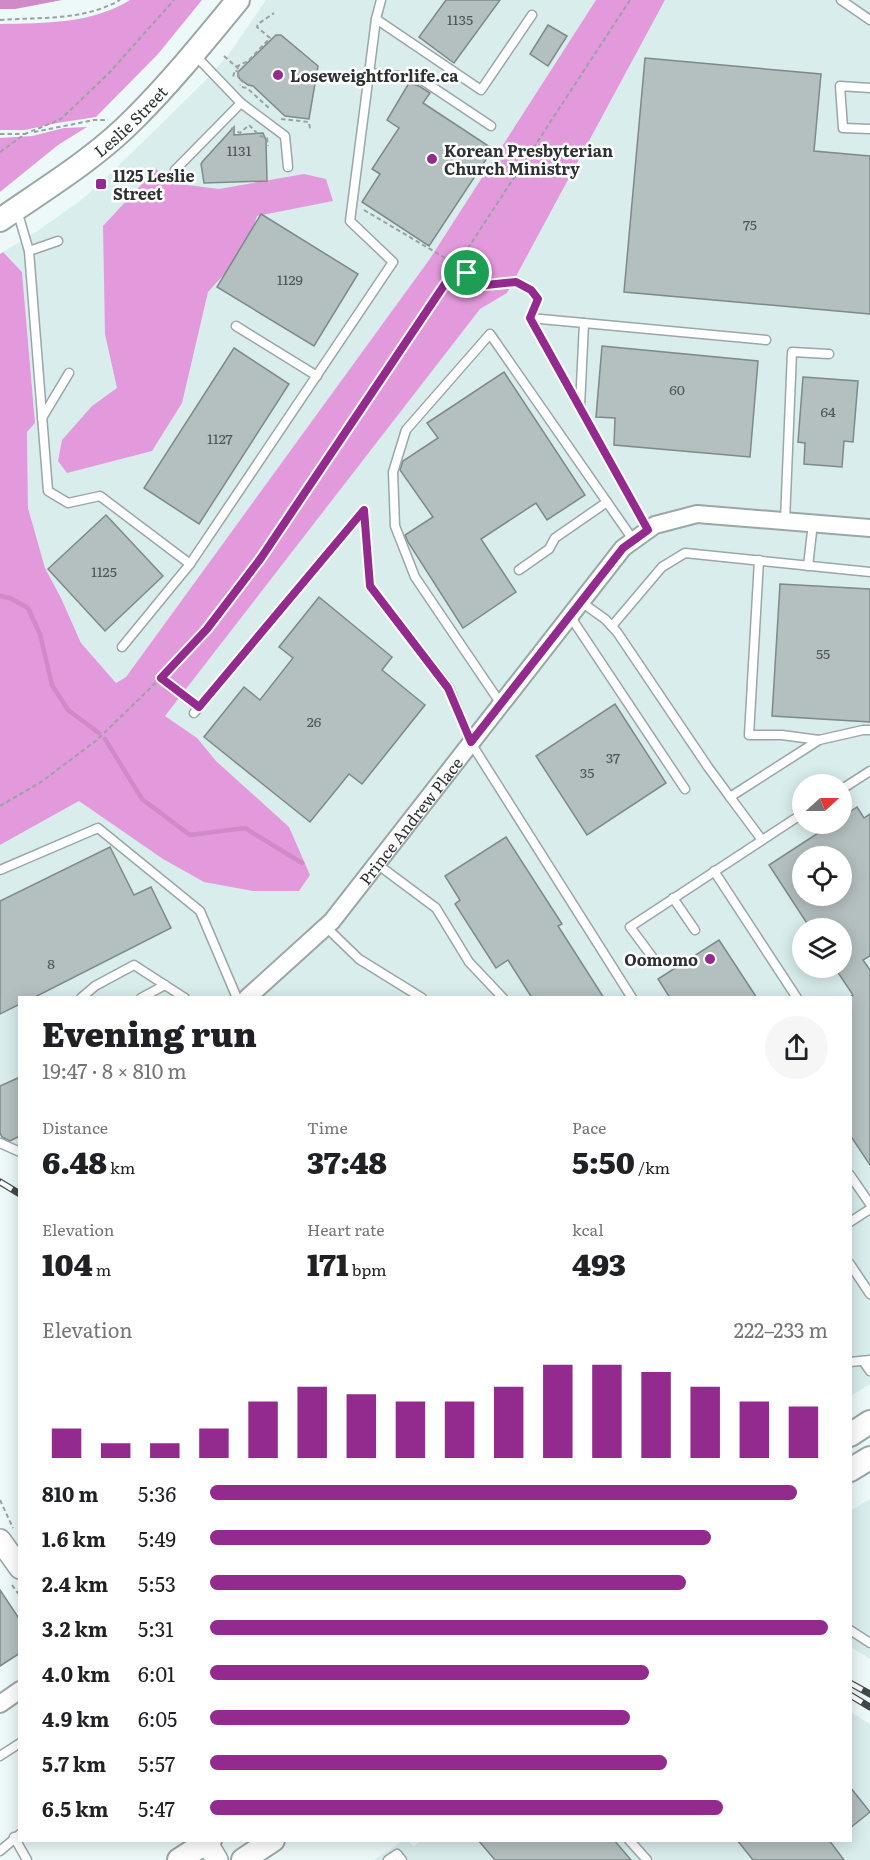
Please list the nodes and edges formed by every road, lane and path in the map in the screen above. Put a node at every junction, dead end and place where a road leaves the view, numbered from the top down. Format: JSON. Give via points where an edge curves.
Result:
{"nodes":[{"id":1,"x":120,"y":0,"type":"edge"},
{"id":2,"x":174,"y":0,"type":"edge"},
{"id":3,"x":238,"y":0,"type":"edge"},
{"id":4,"x":381,"y":0,"type":"edge"},
{"id":5,"x":630,"y":0,"type":"edge"},
{"id":6,"x":841,"y":0,"type":"edge"},
{"id":7,"x":853,"y":3,"type":"edge"},
{"id":8,"x":274,"y":14,"type":"dead end"},
{"id":9,"x":532,"y":15,"type":"dead end"},
{"id":10,"x":376,"y":19,"type":"junction"},
{"id":11,"x":0,"y":20,"type":"edge"},
{"id":12,"x":870,"y":20,"type":"edge"},
{"id":13,"x":194,"y":54,"type":"junction"},
{"id":14,"x":224,"y":56,"type":"dead end"},
{"id":15,"x":237,"y":67,"type":"junction"},
{"id":16,"x":238,"y":72,"type":"junction"},
{"id":17,"x":369,"y":73,"type":"junction"},
{"id":18,"x":234,"y":81,"type":"dead end"},
{"id":19,"x":870,"y":88,"type":"edge"},
{"id":20,"x":241,"y":103,"type":"junction"},
{"id":21,"x":272,"y":111,"type":"dead end"},
{"id":22,"x":280,"y":118,"type":"dead end"},
{"id":23,"x":135,"y":119,"type":"junction"},
{"id":24,"x":491,"y":126,"type":"dead end"},
{"id":25,"x":226,"y":129,"type":"dead end"},
{"id":26,"x":310,"y":129,"type":"dead end"},
{"id":27,"x":870,"y":129,"type":"edge"},
{"id":28,"x":0,"y":134,"type":"edge"},
{"id":29,"x":26,"y":134,"type":"junction"},
{"id":30,"x":268,"y":146,"type":"dead end"},
{"id":31,"x":0,"y":152,"type":"edge"},
{"id":32,"x":288,"y":167,"type":"dead end"},
{"id":33,"x":175,"y":170,"type":"dead end"},
{"id":34,"x":352,"y":204,"type":"junction"},
{"id":35,"x":8,"y":214,"type":"edge"},
{"id":36,"x":58,"y":241,"type":"dead end"},
{"id":37,"x":28,"y":251,"type":"junction"},
{"id":38,"x":457,"y":266,"type":"junction"},
{"id":39,"x":530,"y":318,"type":"junction"},
{"id":40,"x":584,"y":323,"type":"junction"},
{"id":41,"x":236,"y":326,"type":"dead end"},
{"id":42,"x":766,"y":340,"type":"dead end"},
{"id":43,"x":829,"y":354,"type":"dead end"},
{"id":44,"x":69,"y":373,"type":"dead end"},
{"id":45,"x":317,"y":376,"type":"junction"},
{"id":46,"x":580,"y":408,"type":"junction"},
{"id":47,"x":42,"y":419,"type":"junction"},
{"id":48,"x":607,"y":502,"type":"junction"},
{"id":49,"x":785,"y":521,"type":"junction"},
{"id":50,"x":813,"y":523,"type":"junction"},
{"id":51,"x":870,"y":528,"type":"edge"},
{"id":52,"x":648,"y":530,"type":"junction"},
{"id":53,"x":633,"y":541,"type":"junction"},
{"id":54,"x":759,"y":560,"type":"junction"},
{"id":55,"x":190,"y":564,"type":"junction"},
{"id":56,"x":808,"y":566,"type":"junction"},
{"id":57,"x":519,"y":570,"type":"dead end"},
{"id":58,"x":870,"y":572,"type":"edge"},
{"id":59,"x":581,"y":602,"type":"junction"},
{"id":60,"x":570,"y":616,"type":"junction"},
{"id":61,"x":612,"y":626,"type":"junction"},
{"id":62,"x":122,"y":647,"type":"dead end"},
{"id":63,"x":161,"y":678,"type":"junction"},
{"id":64,"x":501,"y":704,"type":"junction"},
{"id":65,"x":196,"y":710,"type":"joint"},
{"id":66,"x":870,"y":730,"type":"edge"},
{"id":67,"x":819,"y":740,"type":"junction"},
{"id":68,"x":471,"y":742,"type":"junction"},
{"id":69,"x":870,"y":771,"type":"edge"},
{"id":70,"x":852,"y":783,"type":"edge"},
{"id":71,"x":686,"y":789,"type":"dead end"},
{"id":72,"x":730,"y":797,"type":"junction"},
{"id":73,"x":0,"y":806,"type":"edge"},
{"id":74,"x":792,"y":820,"type":"edge"},
{"id":75,"x":762,"y":840,"type":"junction"},
{"id":76,"x":377,"y":864,"type":"junction"},
{"id":77,"x":0,"y":870,"type":"edge"},
{"id":78,"x":714,"y":871,"type":"junction"},
{"id":79,"x":674,"y":898,"type":"junction"},
{"id":80,"x":326,"y":927,"type":"junction"},
{"id":81,"x":695,"y":930,"type":"dead end"},
{"id":82,"x":653,"y":958,"type":"dead end"},
{"id":83,"x":165,"y":985,"type":"junction"},
{"id":84,"x":83,"y":996,"type":"edge"},
{"id":85,"x":145,"y":996,"type":"edge"},
{"id":86,"x":182,"y":996,"type":"edge"},
{"id":87,"x":236,"y":996,"type":"edge"},
{"id":88,"x":248,"y":996,"type":"edge"},
{"id":89,"x":419,"y":996,"type":"edge"},
{"id":90,"x":501,"y":996,"type":"edge"},
{"id":91,"x":631,"y":996,"type":"edge"},
{"id":92,"x":796,"y":996,"type":"edge"},
{"id":93,"x":0,"y":1143,"type":"edge"},
{"id":94,"x":18,"y":1151,"type":"edge"},
{"id":95,"x":852,"y":1178,"type":"edge"},
{"id":96,"x":870,"y":1207,"type":"edge"},
{"id":97,"x":852,"y":1220,"type":"edge"},
{"id":98,"x":852,"y":1266,"type":"edge"},
{"id":99,"x":870,"y":1294,"type":"edge"},
{"id":100,"x":867,"y":1360,"type":"edge"},
{"id":101,"x":852,"y":1362,"type":"edge"},
{"id":102,"x":870,"y":1371,"type":"edge"},
{"id":103,"x":870,"y":1422,"type":"edge"},
{"id":104,"x":852,"y":1434,"type":"edge"},
{"id":105,"x":870,"y":1458,"type":"edge"},
{"id":106,"x":852,"y":1469,"type":"edge"},
{"id":107,"x":0,"y":1500,"type":"edge"},
{"id":108,"x":8,"y":1536,"type":"edge"},
{"id":109,"x":18,"y":1563,"type":"edge"},
{"id":110,"x":852,"y":1631,"type":"edge"},
{"id":111,"x":870,"y":1643,"type":"edge"},
{"id":112,"x":18,"y":1691,"type":"edge"},
{"id":113,"x":0,"y":1704,"type":"edge"},
{"id":114,"x":18,"y":1744,"type":"edge"},
{"id":115,"x":0,"y":1755,"type":"edge"},
{"id":116,"x":17,"y":1836,"type":"edge"},
{"id":117,"x":20,"y":1842,"type":"edge"},
{"id":118,"x":270,"y":1842,"type":"edge"},
{"id":119,"x":631,"y":1842,"type":"edge"},
{"id":120,"x":210,"y":1846,"type":"edge"},
{"id":121,"x":1,"y":1847,"type":"edge"},
{"id":122,"x":27,"y":1860,"type":"edge"},
{"id":123,"x":179,"y":1860,"type":"edge"},
{"id":124,"x":243,"y":1860,"type":"edge"},
{"id":125,"x":388,"y":1860,"type":"edge"},
{"id":126,"x":402,"y":1860,"type":"edge"},
{"id":127,"x":647,"y":1860,"type":"edge"}],
"edges":[{"from":1,"to":11,"type":"path","via":[[80,15]]},
{"from":2,"to":29,"type":"path","via":[[109,73],[61,118]]},
{"from":3,"to":13,"type":"main road","name":"Leslie Street"},
{"from":4,"to":10,"type":"lane"},
{"from":5,"to":38,"type":"path"},
{"from":6,"to":7,"type":"lane"},
{"from":7,"to":12,"type":"lane"},
{"from":8,"to":15,"type":"path","via":[[257,27],[270,38]]},
{"from":9,"to":10,"type":"lane","via":[[481,90]]},
{"from":10,"to":17,"type":"lane"},
{"from":13,"to":20,"type":"lane"},
{"from":13,"to":23,"type":"main road","name":"Leslie Street"},
{"from":14,"to":15,"type":"path"},
{"from":15,"to":16,"type":"path"},
{"from":16,"to":18,"type":"path","via":[[233,73]]},
{"from":16,"to":21,"type":"path","via":[[243,82],[237,86],[247,88]]},
{"from":17,"to":24,"type":"lane","via":[[422,80]]},
{"from":17,"to":34,"type":"lane"},
{"from":19,"to":27,"type":"lane","via":[[840,86],[843,128]]},
{"from":20,"to":32,"type":"lane","via":[[285,136]]},
{"from":20,"to":33,"type":"lane"},
{"from":22,"to":26,"type":"path","via":[[309,122]]},
{"from":23,"to":29,"type":"path","via":[[94,120]]},
{"from":23,"to":35,"type":"main road","name":"Leslie Street","via":[[92,156]]},
{"from":25,"to":30,"type":"path","via":[[240,133],[249,125],[267,138]]},
{"from":28,"to":29,"type":"path"},
{"from":29,"to":31,"type":"path"},
{"from":34,"to":38,"type":"path"},
{"from":34,"to":45,"type":"lane","via":[[350,221],[393,262]]},
{"from":35,"to":37,"type":"lane"},
{"from":36,"to":37,"type":"lane"},
{"from":37,"to":47,"type":"lane"},
{"from":38,"to":39,"type":"path","via":[[486,285],[516,282],[531,290],[538,299]]},
{"from":38,"to":63,"type":"path","via":[[261,558],[207,629]]},
{"from":39,"to":40,"type":"lane"},
{"from":39,"to":46,"type":"lane"},
{"from":40,"to":42,"type":"lane"},
{"from":40,"to":46,"type":"lane"},
{"from":41,"to":45,"type":"lane"},
{"from":43,"to":49,"type":"lane","via":[[792,352]]},
{"from":44,"to":47,"type":"lane"},
{"from":45,"to":55,"type":"lane"},
{"from":46,"to":52,"type":"lane"},
{"from":47,"to":55,"type":"lane","via":[[48,492],[68,503],[100,496]]},
{"from":48,"to":53,"type":"lane"},
{"from":48,"to":57,"type":"lane","via":[[555,538],[549,549]]},
{"from":48,"to":64,"type":"lane","via":[[490,334],[406,430],[393,472],[395,526],[415,577]]},
{"from":49,"to":50,"type":"street","name":"Prince Andrew Place"},
{"from":49,"to":52,"type":"street","name":"Prince Andrew Place","via":[[697,514]]},
{"from":50,"to":51,"type":"street","name":"Prince Andrew Place"},
{"from":50,"to":56,"type":"lane"},
{"from":52,"to":53,"type":"street","name":"Prince Andrew Place"},
{"from":53,"to":59,"type":"street","name":"Prince Andrew Place","via":[[623,548]]},
{"from":54,"to":56,"type":"lane"},
{"from":54,"to":61,"type":"lane","via":[[685,553],[663,567]]},
{"from":54,"to":67,"type":"lane","via":[[749,735]]},
{"from":55,"to":62,"type":"lane"},
{"from":56,"to":58,"type":"lane"},
{"from":59,"to":60,"type":"street","name":"Prince Andrew Place"},
{"from":59,"to":61,"type":"lane"},
{"from":60,"to":64,"type":"street","name":"Prince Andrew Place"},
{"from":60,"to":71,"type":"lane"},
{"from":61,"to":72,"type":"lane"},
{"from":63,"to":65,"type":"path"},
{"from":63,"to":73,"type":"path","via":[[85,750]]},
{"from":64,"to":68,"type":"street","name":"Prince Andrew Place"},
{"from":65,"to":68,"type":"lane","via":[[364,510],[370,586],[448,688]]},
{"from":66,"to":67,"type":"lane"},
{"from":67,"to":72,"type":"lane"},
{"from":68,"to":76,"type":"street","name":"Prince Andrew Place"},
{"from":68,"to":91,"type":"lane"},
{"from":69,"to":70,"type":"lane"},
{"from":72,"to":75,"type":"lane"},
{"from":74,"to":75,"type":"lane"},
{"from":75,"to":78,"type":"lane"},
{"from":76,"to":80,"type":"street","name":"Prince Andrew Place"},
{"from":76,"to":90,"type":"lane","via":[[436,908],[469,962]]},
{"from":77,"to":87,"type":"lane","via":[[99,828],[200,911]]},
{"from":78,"to":79,"type":"lane"},
{"from":78,"to":92,"type":"lane"},
{"from":79,"to":81,"type":"lane"},
{"from":79,"to":82,"type":"lane","via":[[630,927]]},
{"from":80,"to":88,"type":"street","name":"Prince Andrew Place"},
{"from":80,"to":89,"type":"lane","via":[[359,959]]},
{"from":83,"to":84,"type":"lane","via":[[134,965]]},
{"from":83,"to":85,"type":"lane"},
{"from":83,"to":86,"type":"lane"},
{"from":93,"to":94,"type":"lane"},
{"from":95,"to":96,"type":"lane"},
{"from":96,"to":97,"type":"lane"},
{"from":98,"to":99,"type":"lane"},
{"from":100,"to":101,"type":"lane"},
{"from":100,"to":102,"type":"lane"},
{"from":103,"to":104,"type":"main road"},
{"from":105,"to":106,"type":"main road"},
{"from":107,"to":108,"type":"path"},
{"from":108,"to":109,"type":"street"},
{"from":110,"to":111,"type":"lane"},
{"from":112,"to":113,"type":"street"},
{"from":114,"to":115,"type":"lane"},
{"from":116,"to":121,"type":"lane"},
{"from":117,"to":122,"type":"lane"},
{"from":118,"to":124,"type":"main road"},
{"from":119,"to":127,"type":"lane"},
{"from":120,"to":123,"type":"main road"},
{"from":125,"to":126,"type":"lane","via":[[397,1854]]}]}
